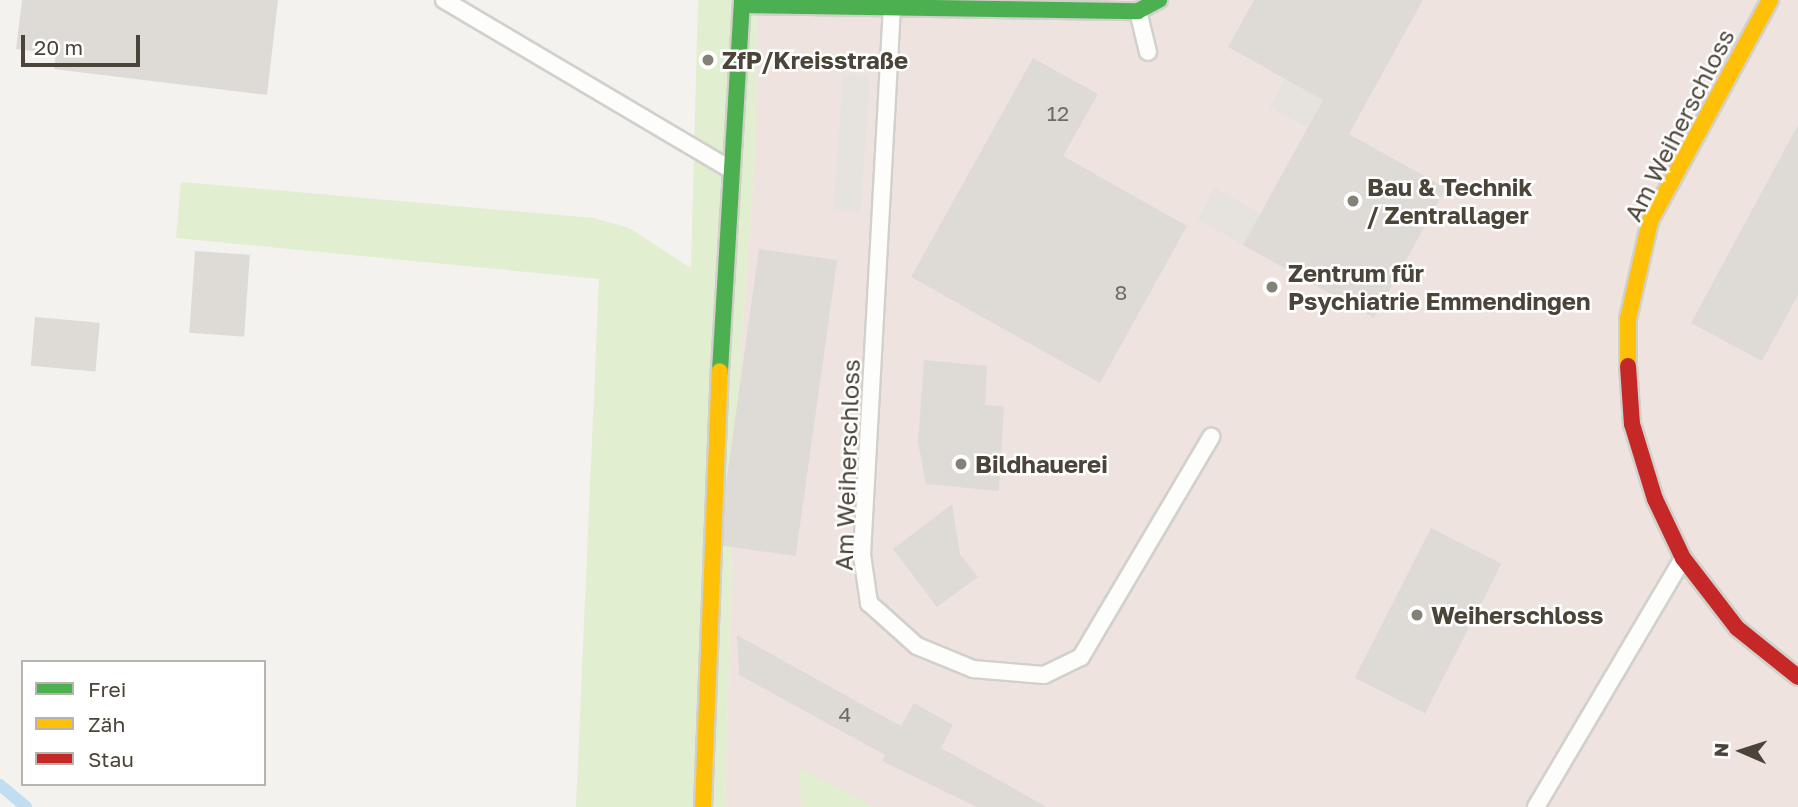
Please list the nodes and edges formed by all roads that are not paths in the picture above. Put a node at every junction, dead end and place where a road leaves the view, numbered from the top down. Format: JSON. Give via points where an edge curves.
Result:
{"nodes":[{"id":1,"x":444,"y":0,"type":"edge"},
{"id":2,"x":1159,"y":0,"type":"edge"},
{"id":3,"x":1770,"y":0,"type":"edge"},
{"id":4,"x":742,"y":2,"type":"edge"},
{"id":5,"x":892,"y":2,"type":"edge"},
{"id":6,"x":1138,"y":11,"type":"junction"},
{"id":7,"x":1148,"y":52,"type":"dead end"},
{"id":8,"x":736,"y":172,"type":"junction"},
{"id":9,"x":1211,"y":437,"type":"dead end"},
{"id":10,"x":1683,"y":558,"type":"junction"},
{"id":11,"x":1798,"y":677,"type":"edge"},
{"id":12,"x":704,"y":807,"type":"edge"},
{"id":13,"x":1536,"y":807,"type":"edge"}],
"edges":[{"from":1,"to":8,"type":"lane"},
{"from":2,"to":6,"type":"street"},
{"from":3,"to":10,"type":"street","name":"Am Weiherschloss","via":[[1650,221],[1628,319],[1632,424],[1655,499]]},
{"from":4,"to":5,"type":"street"},
{"from":4,"to":8,"type":"street"},
{"from":5,"to":6,"type":"street"},
{"from":5,"to":9,"type":"lane","name":"Am Weiherschloss","via":[[862,555],[869,603],[917,646],[973,669],[1044,675],[1081,657]]},
{"from":6,"to":7,"type":"lane"},
{"from":8,"to":12,"type":"street","via":[[707,598]]},
{"from":10,"to":11,"type":"street","name":"Am Weiherschloss","via":[[1737,628]]},
{"from":10,"to":13,"type":"lane"}]}
